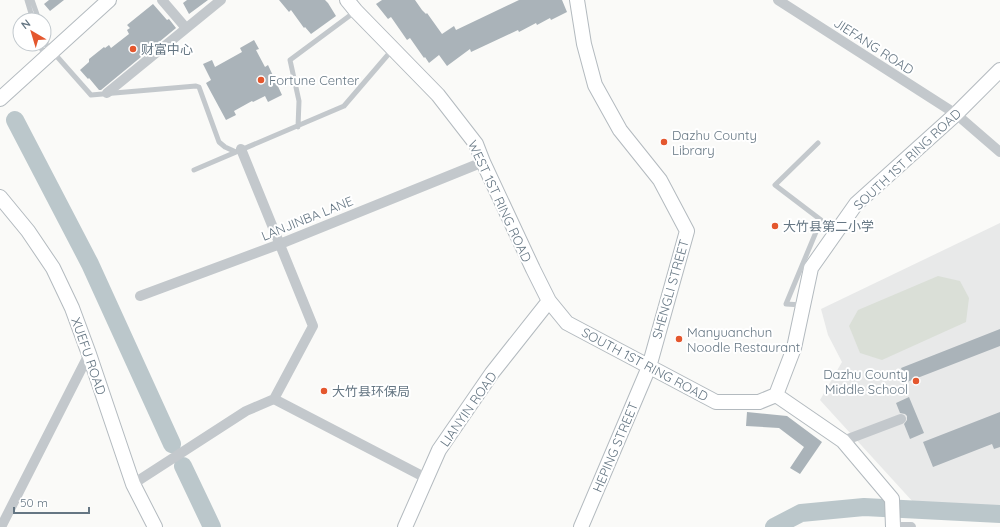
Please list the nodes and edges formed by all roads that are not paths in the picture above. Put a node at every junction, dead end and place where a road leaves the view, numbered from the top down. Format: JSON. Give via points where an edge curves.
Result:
{"nodes":[{"id":1,"x":27,"y":0,"type":"edge"},
{"id":2,"x":32,"y":0,"type":"edge"},
{"id":3,"x":109,"y":0,"type":"edge"},
{"id":4,"x":162,"y":0,"type":"edge"},
{"id":5,"x":220,"y":0,"type":"edge"},
{"id":6,"x":578,"y":0,"type":"edge"},
{"id":7,"x":778,"y":0,"type":"edge"},
{"id":8,"x":352,"y":4,"type":"edge"},
{"id":9,"x":31,"y":12,"type":"edge"},
{"id":10,"x":36,"y":12,"type":"edge"},
{"id":11,"x":186,"y":28,"type":"junction"},
{"id":12,"x":52,"y":48,"type":"edge"},
{"id":13,"x":392,"y":49,"type":"junction"},
{"id":14,"x":47,"y":52,"type":"edge"},
{"id":15,"x":1000,"y":70,"type":"edge"},
{"id":16,"x":107,"y":93,"type":"junction"},
{"id":17,"x":0,"y":99,"type":"edge"},
{"id":18,"x":956,"y":114,"type":"junction"},
{"id":19,"x":298,"y":126,"type":"junction"},
{"id":20,"x":818,"y":143,"type":"dead end"},
{"id":21,"x":239,"y":150,"type":"junction"},
{"id":22,"x":1000,"y":152,"type":"edge"},
{"id":23,"x":483,"y":162,"type":"junction"},
{"id":24,"x":194,"y":170,"type":"dead end"},
{"id":25,"x":0,"y":197,"type":"edge"},
{"id":26,"x":280,"y":244,"type":"junction"},
{"id":27,"x":140,"y":296,"type":"dead end"},
{"id":28,"x":549,"y":302,"type":"junction"},
{"id":29,"x":802,"y":305,"type":"junction"},
{"id":30,"x":89,"y":354,"type":"junction"},
{"id":31,"x":649,"y":367,"type":"junction"},
{"id":32,"x":776,"y":395,"type":"junction"},
{"id":33,"x":274,"y":399,"type":"junction"},
{"id":34,"x":901,"y":419,"type":"dead end"},
{"id":35,"x":842,"y":441,"type":"junction"},
{"id":36,"x":426,"y":478,"type":"junction"},
{"id":37,"x":133,"y":484,"type":"junction"},
{"id":38,"x":1,"y":527,"type":"edge"},
{"id":39,"x":155,"y":527,"type":"edge"},
{"id":40,"x":405,"y":527,"type":"edge"},
{"id":41,"x":581,"y":527,"type":"edge"},
{"id":42,"x":892,"y":527,"type":"edge"},
{"id":43,"x":911,"y":527,"type":"edge"}],
"edges":[{"from":1,"to":9,"type":"lane"},
{"from":2,"to":10,"type":"lane"},
{"from":3,"to":12,"type":"street"},
{"from":4,"to":11,"type":"street"},
{"from":5,"to":11,"type":"street"},
{"from":6,"to":31,"type":"street","name":"SHENGLI STREET","via":[[584,44],[595,85],[620,130],[660,180],[687,231]]},
{"from":7,"to":18,"type":"street","name":"JIEFANG ROAD"},
{"from":8,"to":13,"type":"street","name":"WEST 1ST RING ROAD"},
{"from":8,"to":19,"type":"lane","via":[[290,60],[299,101]]},
{"from":11,"to":16,"type":"street"},
{"from":13,"to":19,"type":"lane","via":[[344,106]]},
{"from":13,"to":23,"type":"street","name":"WEST 1ST RING ROAD","via":[[438,95],[476,144]]},
{"from":14,"to":16,"type":"lane","via":[[91,95]]},
{"from":14,"to":17,"type":"street"},
{"from":15,"to":18,"type":"street","name":"SOUTH 1ST RING ROAD"},
{"from":16,"to":21,"type":"lane","via":[[196,86],[219,142],[224,147]]},
{"from":18,"to":22,"type":"street","name":"JIEFANG ROAD"},
{"from":18,"to":29,"type":"street","name":"SOUTH 1ST RING ROAD","via":[[856,204],[811,268]]},
{"from":19,"to":21,"type":"lane"},
{"from":20,"to":29,"type":"lane","via":[[775,185],[821,220],[786,304]]},
{"from":21,"to":24,"type":"lane"},
{"from":21,"to":26,"type":"street"},
{"from":23,"to":26,"type":"street","name":"LANJINBA LANE"},
{"from":23,"to":28,"type":"street","name":"WEST 1ST RING ROAD"},
{"from":25,"to":30,"type":"street","name":"XUEFU ROAD","via":[[28,231],[53,268],[72,308]]},
{"from":26,"to":27,"type":"street","name":"LANJINBA LANE"},
{"from":26,"to":33,"type":"street","via":[[313,326]]},
{"from":28,"to":31,"type":"street","name":"SOUTH 1ST RING ROAD","via":[[567,323]]},
{"from":28,"to":36,"type":"street","name":"LIANYIN ROAD","via":[[492,373],[439,450]]},
{"from":29,"to":32,"type":"street","name":"SOUTH 1ST RING ROAD","via":[[794,348]]},
{"from":30,"to":37,"type":"street","name":"XUEFU ROAD"},
{"from":30,"to":38,"type":"street"},
{"from":31,"to":32,"type":"street","name":"SOUTH 1ST RING ROAD","via":[[716,402],[759,402]]},
{"from":31,"to":41,"type":"street","name":"HEPING STREET"},
{"from":32,"to":35,"type":"street"},
{"from":33,"to":36,"type":"street"},
{"from":33,"to":37,"type":"street","via":[[246,411]]},
{"from":34,"to":35,"type":"street"},
{"from":35,"to":42,"type":"street","via":[[892,499]]},
{"from":36,"to":40,"type":"street","name":"LIANYIN ROAD"},
{"from":37,"to":39,"type":"street","name":"XUEFU ROAD"},
{"from":42,"to":43,"type":"street"}]}
